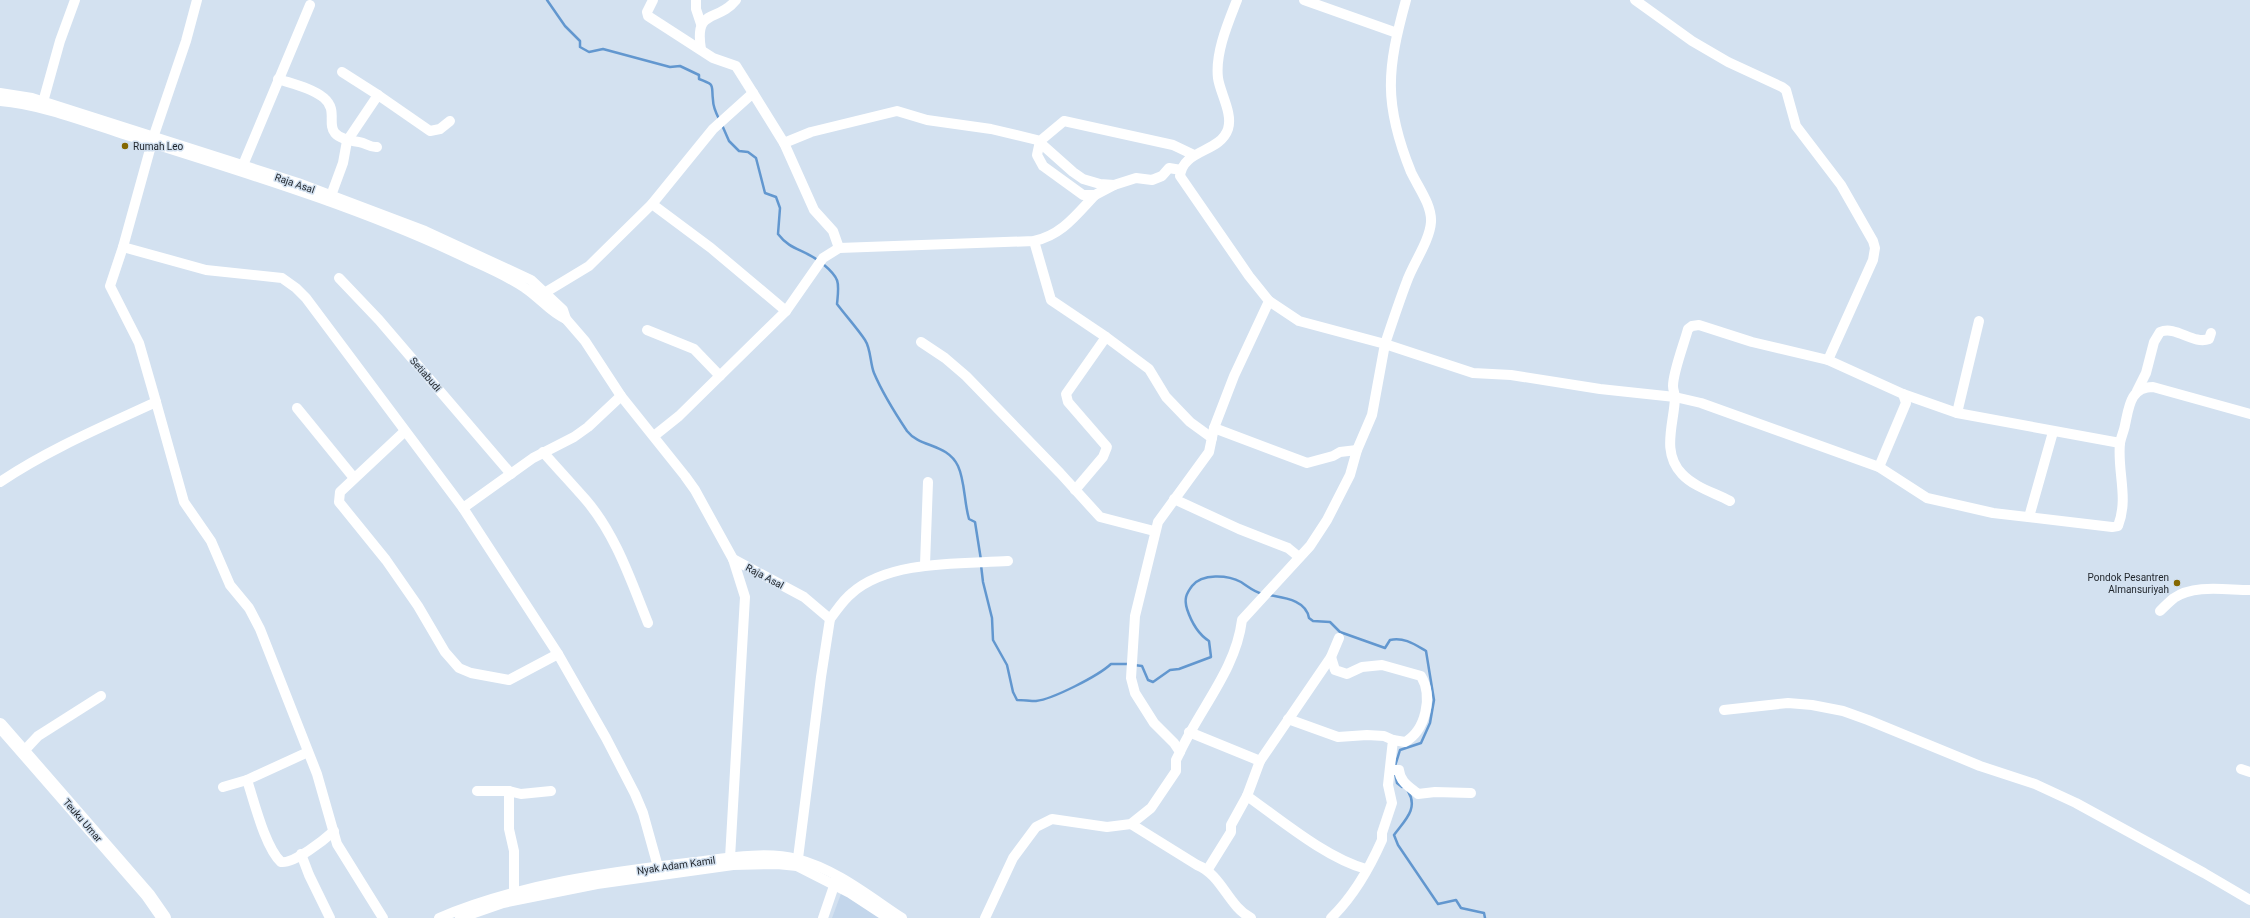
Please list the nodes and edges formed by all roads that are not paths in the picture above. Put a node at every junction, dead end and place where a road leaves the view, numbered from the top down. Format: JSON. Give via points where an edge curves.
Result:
{"nodes":[{"id":1,"x":75,"y":0,"type":"edge"},
{"id":2,"x":197,"y":0,"type":"edge"},
{"id":3,"x":653,"y":0,"type":"edge"},
{"id":4,"x":696,"y":0,"type":"edge"},
{"id":5,"x":736,"y":0,"type":"edge"},
{"id":6,"x":1237,"y":0,"type":"edge"},
{"id":7,"x":1304,"y":0,"type":"edge"},
{"id":8,"x":1406,"y":0,"type":"edge"},
{"id":9,"x":1635,"y":0,"type":"edge"},
{"id":10,"x":310,"y":5,"type":"dead end"},
{"id":11,"x":702,"y":24,"type":"junction"},
{"id":12,"x":1397,"y":34,"type":"junction"},
{"id":13,"x":701,"y":49,"type":"junction"},
{"id":14,"x":342,"y":72,"type":"dead end"},
{"id":15,"x":278,"y":79,"type":"junction"},
{"id":16,"x":0,"y":93,"type":"edge"},
{"id":17,"x":753,"y":93,"type":"junction"},
{"id":18,"x":378,"y":95,"type":"junction"},
{"id":19,"x":0,"y":101,"type":"edge"},
{"id":20,"x":44,"y":102,"type":"junction"},
{"id":21,"x":450,"y":121,"type":"dead end"},
{"id":22,"x":153,"y":139,"type":"junction"},
{"id":23,"x":347,"y":141,"type":"junction"},
{"id":24,"x":1040,"y":142,"type":"junction"},
{"id":25,"x":784,"y":143,"type":"junction"},
{"id":26,"x":377,"y":147,"type":"dead end"},
{"id":27,"x":1194,"y":155,"type":"junction"},
{"id":28,"x":243,"y":165,"type":"junction"},
{"id":29,"x":1181,"y":170,"type":"junction"},
{"id":30,"x":1114,"y":185,"type":"junction"},
{"id":31,"x":1095,"y":195,"type":"junction"},
{"id":32,"x":330,"y":199,"type":"junction"},
{"id":33,"x":652,"y":204,"type":"junction"},
{"id":34,"x":1034,"y":241,"type":"junction"},
{"id":35,"x":123,"y":247,"type":"junction"},
{"id":36,"x":839,"y":248,"type":"junction"},
{"id":37,"x":339,"y":278,"type":"dead end"},
{"id":38,"x":546,"y":292,"type":"junction"},
{"id":39,"x":1269,"y":301,"type":"junction"},
{"id":40,"x":786,"y":312,"type":"junction"},
{"id":41,"x":566,"y":319,"type":"junction"},
{"id":42,"x":1979,"y":321,"type":"dead end"},
{"id":43,"x":647,"y":330,"type":"dead end"},
{"id":44,"x":2211,"y":333,"type":"dead end"},
{"id":45,"x":1106,"y":336,"type":"junction"},
{"id":46,"x":921,"y":342,"type":"dead end"},
{"id":47,"x":1385,"y":344,"type":"junction"},
{"id":48,"x":1828,"y":360,"type":"junction"},
{"id":49,"x":720,"y":376,"type":"junction"},
{"id":50,"x":2137,"y":390,"type":"junction"},
{"id":51,"x":1903,"y":394,"type":"junction"},
{"id":52,"x":622,"y":396,"type":"junction"},
{"id":53,"x":1675,"y":397,"type":"junction"},
{"id":54,"x":156,"y":402,"type":"junction"},
{"id":55,"x":297,"y":408,"type":"dead end"},
{"id":56,"x":1957,"y":413,"type":"junction"},
{"id":57,"x":2250,"y":414,"type":"edge"},
{"id":58,"x":1214,"y":428,"type":"junction"},
{"id":59,"x":404,"y":432,"type":"junction"},
{"id":60,"x":2053,"y":432,"type":"junction"},
{"id":61,"x":654,"y":436,"type":"junction"},
{"id":62,"x":1212,"y":438,"type":"junction"},
{"id":63,"x":2120,"y":443,"type":"junction"},
{"id":64,"x":1357,"y":450,"type":"junction"},
{"id":65,"x":543,"y":452,"type":"junction"},
{"id":66,"x":1879,"y":467,"type":"junction"},
{"id":67,"x":511,"y":474,"type":"junction"},
{"id":68,"x":354,"y":478,"type":"junction"},
{"id":69,"x":0,"y":482,"type":"edge"},
{"id":70,"x":928,"y":482,"type":"dead end"},
{"id":71,"x":1075,"y":490,"type":"junction"},
{"id":72,"x":1174,"y":499,"type":"junction"},
{"id":73,"x":1730,"y":501,"type":"dead end"},
{"id":74,"x":463,"y":508,"type":"junction"},
{"id":75,"x":2029,"y":517,"type":"junction"},
{"id":76,"x":1154,"y":531,"type":"junction"},
{"id":77,"x":1299,"y":557,"type":"junction"},
{"id":78,"x":733,"y":559,"type":"junction"},
{"id":79,"x":1008,"y":561,"type":"dead end"},
{"id":80,"x":925,"y":565,"type":"junction"},
{"id":81,"x":2250,"y":590,"type":"edge"},
{"id":82,"x":2160,"y":611,"type":"dead end"},
{"id":83,"x":830,"y":619,"type":"junction"},
{"id":84,"x":648,"y":623,"type":"dead end"},
{"id":85,"x":1339,"y":638,"type":"dead end"},
{"id":86,"x":558,"y":654,"type":"junction"},
{"id":87,"x":1331,"y":657,"type":"junction"},
{"id":88,"x":100,"y":696,"type":"dead end"},
{"id":89,"x":1724,"y":710,"type":"dead end"},
{"id":90,"x":1288,"y":719,"type":"junction"},
{"id":91,"x":0,"y":724,"type":"edge"},
{"id":92,"x":1190,"y":732,"type":"junction"},
{"id":93,"x":0,"y":738,"type":"edge"},
{"id":94,"x":1393,"y":740,"type":"junction"},
{"id":95,"x":23,"y":752,"type":"junction"},
{"id":96,"x":308,"y":752,"type":"junction"},
{"id":97,"x":1180,"y":752,"type":"junction"},
{"id":98,"x":1260,"y":761,"type":"junction"},
{"id":99,"x":1394,"y":770,"type":"junction"},
{"id":100,"x":247,"y":780,"type":"junction"},
{"id":101,"x":223,"y":787,"type":"dead end"},
{"id":102,"x":477,"y":791,"type":"dead end"},
{"id":103,"x":509,"y":791,"type":"junction"},
{"id":104,"x":552,"y":791,"type":"dead end"},
{"id":105,"x":1471,"y":793,"type":"dead end"},
{"id":106,"x":1247,"y":796,"type":"junction"},
{"id":107,"x":1131,"y":824,"type":"junction"},
{"id":108,"x":334,"y":831,"type":"junction"},
{"id":109,"x":301,"y":854,"type":"junction"},
{"id":110,"x":730,"y":858,"type":"junction"},
{"id":111,"x":755,"y":861,"type":"junction"},
{"id":112,"x":797,"y":862,"type":"junction"},
{"id":113,"x":1208,"y":869,"type":"junction"},
{"id":114,"x":1366,"y":869,"type":"junction"},
{"id":115,"x":659,"y":870,"type":"junction"},
{"id":116,"x":836,"y":880,"type":"junction"},
{"id":117,"x":514,"y":892,"type":"junction"},
{"id":118,"x":2250,"y":900,"type":"edge"},
{"id":119,"x":153,"y":918,"type":"edge"},
{"id":120,"x":164,"y":918,"type":"edge"},
{"id":121,"x":330,"y":918,"type":"edge"},
{"id":122,"x":383,"y":918,"type":"edge"},
{"id":123,"x":439,"y":918,"type":"edge"},
{"id":124,"x":460,"y":918,"type":"edge"},
{"id":125,"x":823,"y":918,"type":"edge"},
{"id":126,"x":888,"y":918,"type":"edge"},
{"id":127,"x":902,"y":918,"type":"edge"},
{"id":128,"x":985,"y":918,"type":"edge"},
{"id":129,"x":1251,"y":918,"type":"edge"},
{"id":130,"x":1331,"y":918,"type":"edge"}],
"edges":[{"from":1,"to":20,"type":"street","via":[[60,41]]},
{"from":2,"to":22,"type":"street","via":[[172,86]]},
{"from":3,"to":13,"type":"street","via":[[647,15]]},
{"from":4,"to":11,"type":"street"},
{"from":5,"to":11,"type":"street","via":[[731,6],[711,16]]},
{"from":6,"to":27,"type":"street","via":[[1227,26],[1218,68],[1228,129],[1220,140]]},
{"from":7,"to":12,"type":"street"},
{"from":8,"to":12,"type":"street"},
{"from":9,"to":48,"type":"street","via":[[1692,41],[1786,90],[1796,126],[1841,185],[1873,241],[1873,260]]},
{"from":10,"to":15,"type":"street"},
{"from":11,"to":13,"type":"street","via":[[699,33]]},
{"from":12,"to":47,"type":"street","via":[[1390,79],[1392,108],[1399,140],[1427,205],[1431,222]]},
{"from":13,"to":17,"type":"street","via":[[713,58],[736,66]]},
{"from":14,"to":18,"type":"street"},
{"from":15,"to":23,"type":"street","via":[[325,98],[331,107],[333,131]]},
{"from":15,"to":28,"type":"street"},
{"from":16,"to":20,"type":"street","name":"Raja Asal","via":[[25,96]]},
{"from":17,"to":25,"type":"street"},
{"from":17,"to":33,"type":"street","via":[[713,129]]},
{"from":18,"to":21,"type":"street","via":[[430,131],[440,129]]},
{"from":18,"to":23,"type":"street"},
{"from":19,"to":22,"type":"street","name":"Raja Asal","via":[[30,106]]},
{"from":20,"to":22,"type":"street","name":"Raja Asal"},
{"from":22,"to":28,"type":"street","name":"Raja Asal"},
{"from":22,"to":32,"type":"street","name":"Raja Asal"},
{"from":22,"to":35,"type":"street"},
{"from":23,"to":26,"type":"street"},
{"from":23,"to":32,"type":"street","via":[[343,163]]},
{"from":24,"to":25,"type":"street","via":[[1019,135],[927,120],[897,111],[811,132]]},
{"from":24,"to":27,"type":"street","via":[[1064,121],[1173,145]]},
{"from":24,"to":30,"type":"street","via":[[1083,179]]},
{"from":24,"to":31,"type":"street","via":[[1038,155],[1043,166],[1083,195]]},
{"from":25,"to":36,"type":"street","via":[[814,210],[833,231]]},
{"from":27,"to":29,"type":"street"},
{"from":28,"to":32,"type":"street","name":"Raja Asal"},
{"from":29,"to":30,"type":"street","via":[[1170,168],[1162,176],[1152,180],[1136,178]]},
{"from":29,"to":39,"type":"street","via":[[1182,181]]},
{"from":30,"to":31,"type":"street"},
{"from":31,"to":34,"type":"street","via":[[1064,229]]},
{"from":32,"to":38,"type":"street","name":"Raja Asal","via":[[381,214],[475,253],[524,277]]},
{"from":32,"to":41,"type":"street","name":"Raja Asal","via":[[486,267],[521,285]]},
{"from":33,"to":38,"type":"street","via":[[589,266]]},
{"from":33,"to":40,"type":"street","via":[[711,248]]},
{"from":34,"to":36,"type":"street"},
{"from":34,"to":45,"type":"street","via":[[1049,297]]},
{"from":35,"to":54,"type":"street","via":[[110,281],[110,289],[140,343]]},
{"from":35,"to":59,"type":"street","via":[[206,270],[270,276],[289,282],[306,298]]},
{"from":36,"to":40,"type":"street","via":[[823,258]]},
{"from":37,"to":67,"type":"street","name":"Setiabudi","via":[[384,326]]},
{"from":38,"to":41,"type":"street","name":"Raja Asal","via":[[563,310]]},
{"from":39,"to":47,"type":"street","via":[[1299,320]]},
{"from":39,"to":58,"type":"street","via":[[1234,376]]},
{"from":40,"to":49,"type":"street"},
{"from":41,"to":52,"type":"street","name":"Raja Asal","via":[[585,341]]},
{"from":42,"to":56,"type":"street"},
{"from":43,"to":49,"type":"street","via":[[694,349]]},
{"from":44,"to":50,"type":"street","via":[[2209,339],[2202,340],[2168,330],[2160,332],[2154,342],[2146,373]]},
{"from":45,"to":62,"type":"street","via":[[1149,369],[1166,397],[1190,422]]},
{"from":45,"to":71,"type":"street","via":[[1066,394],[1068,402],[1107,447],[1104,457]]},
{"from":46,"to":71,"type":"street","via":[[966,376]]},
{"from":47,"to":53,"type":"street","via":[[1473,373],[1511,375],[1600,389]]},
{"from":47,"to":64,"type":"street","via":[[1372,416]]},
{"from":48,"to":51,"type":"street"},
{"from":48,"to":53,"type":"street","via":[[1752,342],[1699,325],[1692,326],[1688,329],[1673,386]]},
{"from":49,"to":61,"type":"street","via":[[679,416]]},
{"from":50,"to":57,"type":"street","via":[[2152,387]]},
{"from":50,"to":63,"type":"street","via":[[2128,410]]},
{"from":51,"to":56,"type":"street"},
{"from":51,"to":66,"type":"street","via":[[1906,403]]},
{"from":52,"to":61,"type":"street","name":"Raja Asal"},
{"from":52,"to":65,"type":"street","via":[[574,437]]},
{"from":53,"to":66,"type":"street","via":[[1714,407]]},
{"from":53,"to":73,"type":"street","via":[[1669,436],[1676,466],[1695,484]]},
{"from":54,"to":69,"type":"street","via":[[72,440]]},
{"from":54,"to":96,"type":"street","via":[[184,502],[210,541],[230,585],[249,608],[256,622]]},
{"from":55,"to":68,"type":"street"},
{"from":56,"to":60,"type":"street"},
{"from":58,"to":62,"type":"street"},
{"from":58,"to":64,"type":"street","via":[[1307,463],[1340,452]]},
{"from":59,"to":68,"type":"street"},
{"from":59,"to":74,"type":"street"},
{"from":60,"to":63,"type":"street"},
{"from":60,"to":75,"type":"street"},
{"from":61,"to":78,"type":"street","name":"Raja Asal","via":[[695,490]]},
{"from":62,"to":72,"type":"street","via":[[1209,452],[1185,488]]},
{"from":63,"to":75,"type":"street","via":[[2124,496],[2118,526]]},
{"from":64,"to":77,"type":"street","via":[[1350,475],[1328,520]]},
{"from":65,"to":67,"type":"street"},
{"from":65,"to":84,"type":"street","via":[[587,501],[597,516],[622,558]]},
{"from":66,"to":75,"type":"street","via":[[1927,498],[1992,513]]},
{"from":67,"to":74,"type":"street"},
{"from":68,"to":86,"type":"street","via":[[340,492],[339,502],[386,560],[418,606],[445,652],[459,668],[471,673],[509,680]]},
{"from":70,"to":80,"type":"street"},
{"from":71,"to":76,"type":"street","via":[[1100,517]]},
{"from":72,"to":76,"type":"street","via":[[1162,514]]},
{"from":72,"to":77,"type":"street","via":[[1239,530],[1288,548]]},
{"from":74,"to":86,"type":"street"},
{"from":76,"to":97,"type":"street","via":[[1135,616],[1131,678],[1140,704]]},
{"from":77,"to":92,"type":"street","via":[[1242,620],[1231,663]]},
{"from":78,"to":83,"type":"street","name":"Raja Asal","via":[[804,597]]},
{"from":78,"to":110,"type":"street","via":[[745,597]]},
{"from":79,"to":80,"type":"street"},
{"from":80,"to":83,"type":"street","via":[[870,581],[851,593]]},
{"from":81,"to":82,"type":"street","via":[[2201,590],[2174,598]]},
{"from":83,"to":112,"type":"street"},
{"from":85,"to":87,"type":"street"},
{"from":86,"to":115,"type":"street","via":[[635,794]]},
{"from":87,"to":90,"type":"street"},
{"from":87,"to":94,"type":"street","via":[[1335,670],[1346,674],[1362,667],[1382,665],[1421,676],[1426,684],[1426,706],[1422,726],[1405,742]]},
{"from":88,"to":95,"type":"street","via":[[38,736]]},
{"from":89,"to":118,"type":"street","via":[[1788,703],[1818,706],[1868,720],[1980,766],[2035,784],[2076,803],[2204,872]]},
{"from":90,"to":94,"type":"street","via":[[1338,737],[1367,735],[1384,736]]},
{"from":90,"to":98,"type":"street"},
{"from":91,"to":95,"type":"highway","name":"Teuku Umar"},
{"from":92,"to":97,"type":"street"},
{"from":92,"to":98,"type":"street"},
{"from":93,"to":119,"type":"highway","name":"Teuku Umar"},
{"from":94,"to":99,"type":"street"},
{"from":95,"to":120,"type":"highway","name":"Teuku Umar","via":[[143,890]]},
{"from":96,"to":100,"type":"street"},
{"from":96,"to":108,"type":"street"},
{"from":97,"to":107,"type":"street","via":[[1176,760],[1176,771],[1151,808]]},
{"from":98,"to":106,"type":"street"},
{"from":99,"to":105,"type":"street","via":[[1418,794]]},
{"from":99,"to":114,"type":"street","via":[[1388,786],[1392,803],[1382,840]]},
{"from":100,"to":101,"type":"street"},
{"from":100,"to":109,"type":"street","via":[[263,828],[278,859],[284,863]]},
{"from":102,"to":103,"type":"street"},
{"from":103,"to":104,"type":"street","via":[[521,794]]},
{"from":103,"to":117,"type":"street","via":[[509,829],[514,851]]},
{"from":106,"to":113,"type":"street","via":[[1231,825],[1231,832]]},
{"from":106,"to":114,"type":"street","via":[[1301,834],[1352,865]]},
{"from":107,"to":113,"type":"street","via":[[1197,865]]},
{"from":107,"to":128,"type":"street","via":[[1107,827],[1052,819],[1041,823],[1020,846]]},
{"from":108,"to":109,"type":"street","via":[[321,843]]},
{"from":108,"to":122,"type":"street","via":[[341,851]]},
{"from":109,"to":121,"type":"street"},
{"from":110,"to":111,"type":"street","name":"Nyak Adam Kamil"},
{"from":110,"to":115,"type":"street","name":"Nyak Adam Kamil"},
{"from":111,"to":112,"type":"street","name":"Nyak Adam Kamil"},
{"from":111,"to":115,"type":"street"},
{"from":112,"to":116,"type":"street","name":"Nyak Adam Kamil"},
{"from":113,"to":129,"type":"street","via":[[1235,906]]},
{"from":114,"to":130,"type":"street","via":[[1350,895]]},
{"from":115,"to":117,"type":"street","name":"Nyak Adam Kamil"},
{"from":115,"to":124,"type":"street","via":[[503,903]]},
{"from":116,"to":125,"type":"street"},
{"from":116,"to":126,"type":"street"},
{"from":116,"to":127,"type":"street","name":"Nyak Adam Kamil"},
{"from":117,"to":123,"type":"street","name":"Nyak Adam Kamil","via":[[467,906]]}]}
